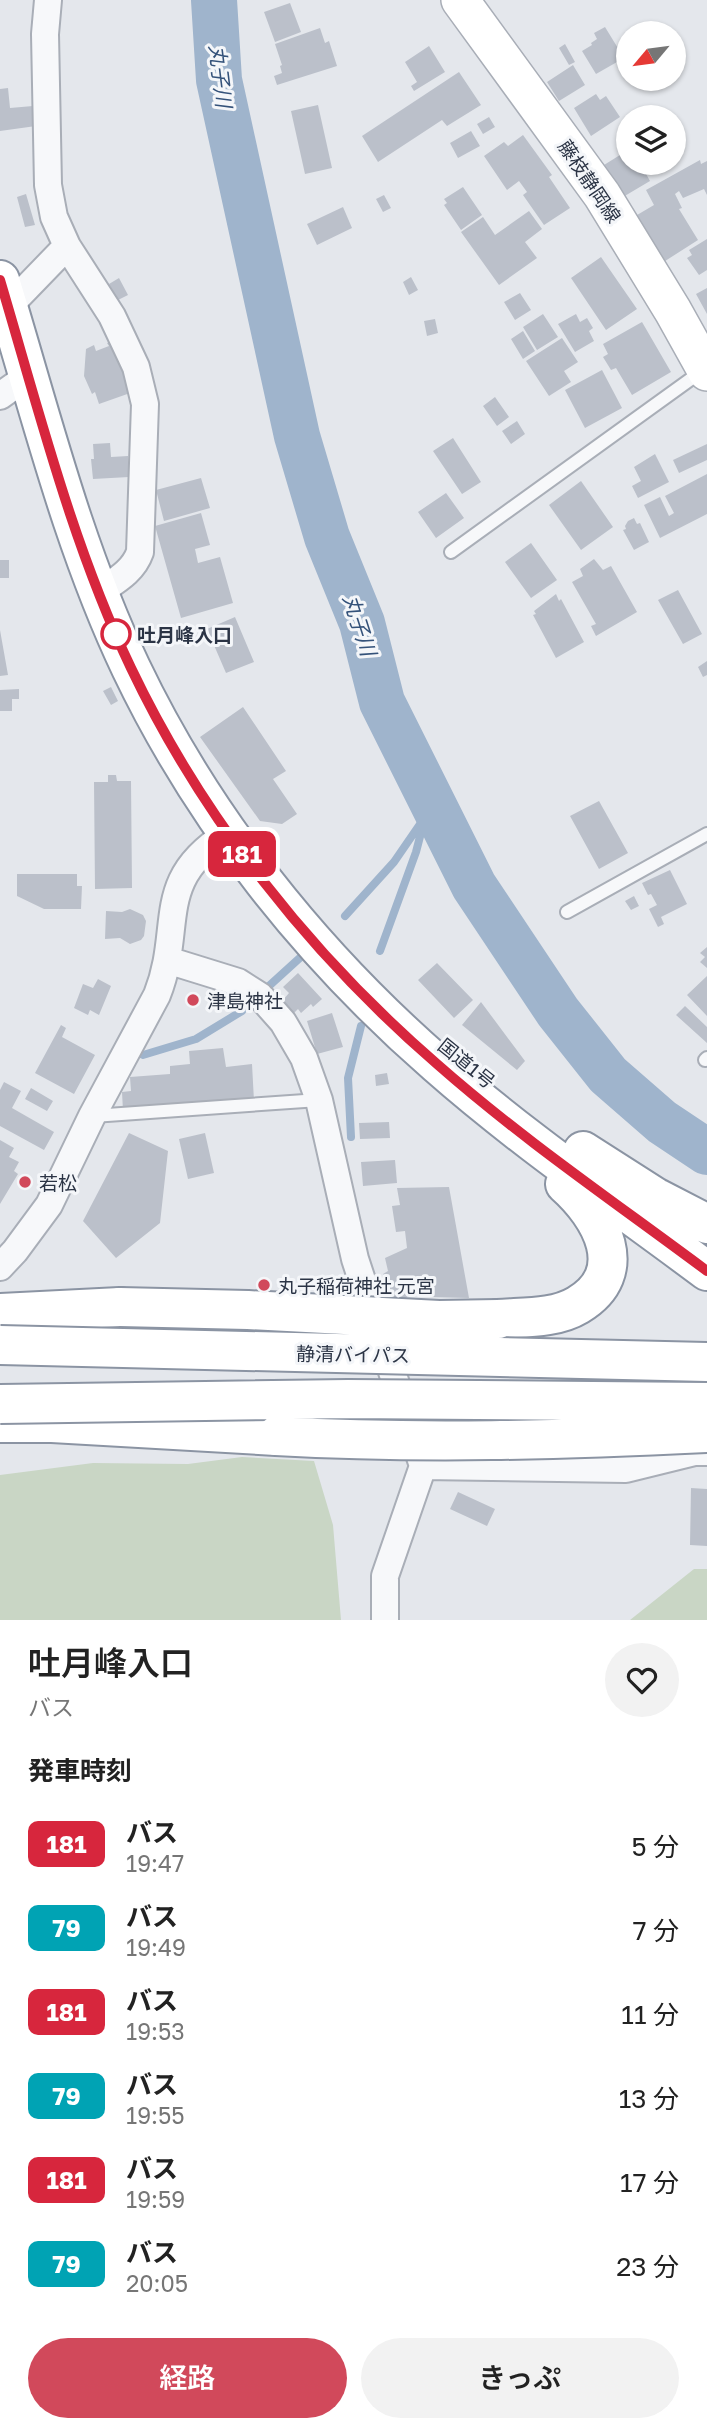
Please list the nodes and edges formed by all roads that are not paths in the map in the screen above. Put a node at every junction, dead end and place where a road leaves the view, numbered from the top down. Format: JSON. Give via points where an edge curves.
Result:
{"nodes":[{"id":1,"x":48,"y":0,"type":"edge"},
{"id":2,"x":460,"y":0,"type":"edge"},
{"id":3,"x":67,"y":246,"type":"junction"},
{"id":4,"x":4,"y":294,"type":"edge"},
{"id":5,"x":706,"y":370,"type":"edge"},
{"id":6,"x":14,"y":386,"type":"edge"},
{"id":7,"x":451,"y":552,"type":"dead end"},
{"id":8,"x":98,"y":593,"type":"junction"},
{"id":9,"x":227,"y":834,"type":"junction"},
{"id":10,"x":707,"y":834,"type":"edge"},
{"id":11,"x":567,"y":912,"type":"dead end"},
{"id":12,"x":167,"y":960,"type":"junction"},
{"id":13,"x":319,"y":1100,"type":"junction"},
{"id":14,"x":487,"y":1105,"type":"junction"},
{"id":15,"x":92,"y":1116,"type":"junction"},
{"id":16,"x":707,"y":1224,"type":"edge"},
{"id":17,"x":0,"y":1267,"type":"edge"},
{"id":18,"x":707,"y":1271,"type":"edge"},
{"id":19,"x":0,"y":1313,"type":"edge"},
{"id":20,"x":0,"y":1345,"type":"edge"},
{"id":21,"x":707,"y":1362,"type":"edge"},
{"id":22,"x":707,"y":1402,"type":"edge"},
{"id":23,"x":0,"y":1404,"type":"edge"},
{"id":24,"x":0,"y":1423,"type":"edge"},
{"id":25,"x":707,"y":1433,"type":"edge"},
{"id":26,"x":707,"y":1452,"type":"edge"},
{"id":27,"x":423,"y":1466,"type":"junction"},
{"id":28,"x":385,"y":1620,"type":"edge"}],
"edges":[{"from":1,"to":3,"type":"street","via":[[48,185],[54,217]]},
{"from":2,"to":5,"type":"main road","name":"藤枝静岡線","via":[[602,195]]},
{"from":3,"to":4,"type":"street"},
{"from":3,"to":8,"type":"street","via":[[112,316],[136,367],[145,404],[139,552],[130,569]]},
{"from":4,"to":6,"type":"highway","name":"国道1号"},
{"from":5,"to":7,"type":"lane"},
{"from":6,"to":8,"type":"highway","name":"国道1号"},
{"from":8,"to":9,"type":"highway","name":"国道1号","via":[[169,742]]},
{"from":9,"to":12,"type":"street","via":[[208,846],[182,878],[174,901]]},
{"from":9,"to":14,"type":"highway","name":"国道1号","via":[[352,983],[429,1058]]},
{"from":9,"to":16,"type":"highway","name":"国道1号","via":[[362,972],[470,1068],[576,1146]]},
{"from":10,"to":11,"type":"lane"},
{"from":12,"to":13,"type":"street","via":[[238,982],[260,996],[283,1022],[304,1058]]},
{"from":12,"to":15,"type":"street","via":[[157,995]]},
{"from":13,"to":15,"type":"lane"},
{"from":13,"to":27,"type":"street","via":[[355,1259]]},
{"from":14,"to":18,"type":"highway","name":"国道1号"},
{"from":14,"to":19,"type":"highway","bridge":true,"via":[[590,1210],[605,1238],[608,1266],[598,1287],[578,1305],[552,1314],[439,1320],[120,1307]]},
{"from":15,"to":17,"type":"street","via":[[48,1205]]},
{"from":20,"to":21,"type":"highway","name":"静清バイパス","bridge":true},
{"from":22,"to":23,"type":"highway","bridge":true,"via":[[348,1399]]},
{"from":24,"to":25,"type":"highway","bridge":true,"via":[[368,1441]]},
{"from":26,"to":27,"type":"street","via":[[626,1469]]},
{"from":27,"to":28,"type":"street","via":[[384,1576]]}]}
